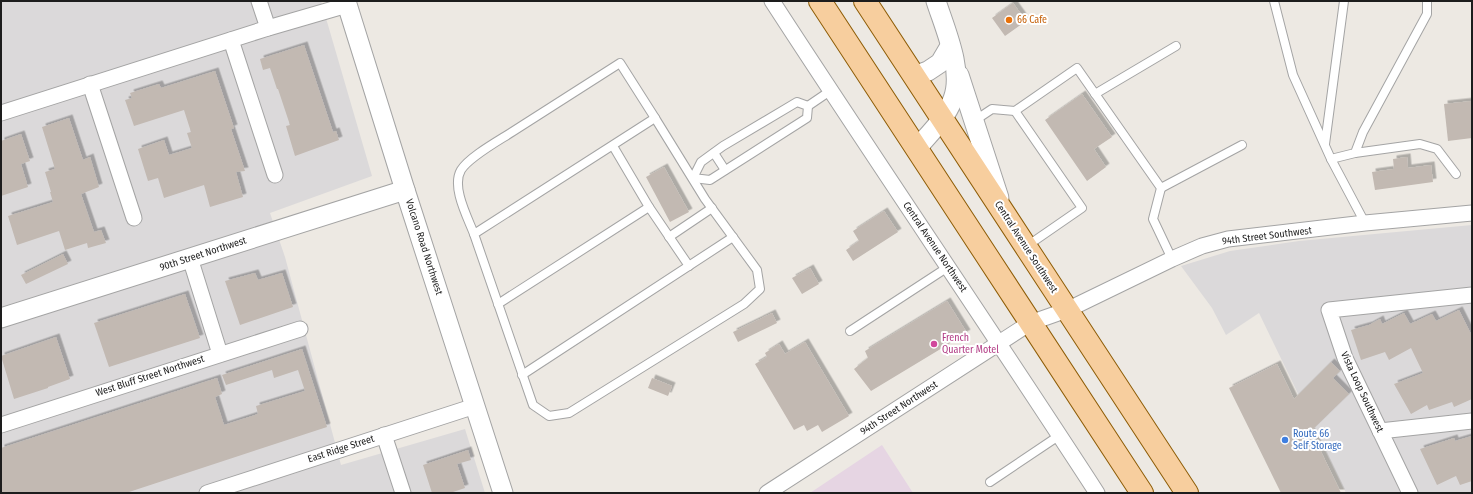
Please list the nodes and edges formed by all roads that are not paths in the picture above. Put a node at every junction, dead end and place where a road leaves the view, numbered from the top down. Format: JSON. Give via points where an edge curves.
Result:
{"nodes":[{"id":1,"x":259,"y":1,"type":"edge"},
{"id":2,"x":772,"y":1,"type":"edge"},
{"id":3,"x":820,"y":1,"type":"edge"},
{"id":4,"x":865,"y":1,"type":"edge"},
{"id":5,"x":936,"y":1,"type":"edge"},
{"id":6,"x":1274,"y":1,"type":"edge"},
{"id":7,"x":1344,"y":1,"type":"edge"},
{"id":8,"x":1427,"y":1,"type":"edge"},
{"id":9,"x":346,"y":3,"type":"edge"},
{"id":10,"x":268,"y":28,"type":"junction"},
{"id":11,"x":231,"y":40,"type":"junction"},
{"id":12,"x":1176,"y":46,"type":"dead end"},
{"id":13,"x":952,"y":53,"type":"junction"},
{"id":14,"x":914,"y":76,"type":"junction"},
{"id":15,"x":90,"y":84,"type":"junction"},
{"id":16,"x":830,"y":91,"type":"junction"},
{"id":17,"x":1095,"y":94,"type":"junction"},
{"id":18,"x":808,"y":106,"type":"junction"},
{"id":19,"x":1015,"y":111,"type":"junction"},
{"id":20,"x":1,"y":113,"type":"edge"},
{"id":21,"x":655,"y":118,"type":"junction"},
{"id":22,"x":942,"y":119,"type":"junction"},
{"id":23,"x":974,"y":121,"type":"junction"},
{"id":24,"x":1325,"y":144,"type":"junction"},
{"id":25,"x":1242,"y":145,"type":"dead end"},
{"id":26,"x":613,"y":146,"type":"junction"},
{"id":27,"x":917,"y":148,"type":"junction"},
{"id":28,"x":714,"y":153,"type":"junction"},
{"id":29,"x":1355,"y":153,"type":"junction"},
{"id":30,"x":1331,"y":158,"type":"junction"},
{"id":31,"x":725,"y":170,"type":"junction"},
{"id":32,"x":1456,"y":174,"type":"dead end"},
{"id":33,"x":275,"y":175,"type":"dead end"},
{"id":34,"x":694,"y":178,"type":"junction"},
{"id":35,"x":1161,"y":188,"type":"junction"},
{"id":36,"x":405,"y":190,"type":"junction"},
{"id":37,"x":649,"y":206,"type":"junction"},
{"id":38,"x":712,"y":208,"type":"junction"},
{"id":39,"x":1004,"y":213,"type":"junction"},
{"id":40,"x":1472,"y":213,"type":"edge"},
{"id":41,"x":134,"y":218,"type":"dead end"},
{"id":42,"x":1366,"y":224,"type":"junction"},
{"id":43,"x":474,"y":234,"type":"junction"},
{"id":44,"x":669,"y":236,"type":"junction"},
{"id":45,"x":733,"y":237,"type":"junction"},
{"id":46,"x":1026,"y":247,"type":"junction"},
{"id":47,"x":190,"y":258,"type":"junction"},
{"id":48,"x":1172,"y":259,"type":"junction"},
{"id":49,"x":689,"y":266,"type":"junction"},
{"id":50,"x":948,"y":267,"type":"junction"},
{"id":51,"x":1472,"y":295,"type":"edge"},
{"id":52,"x":498,"y":304,"type":"junction"},
{"id":53,"x":1067,"y":310,"type":"junction"},
{"id":54,"x":1,"y":318,"type":"edge"},
{"id":55,"x":1030,"y":323,"type":"junction"},
{"id":56,"x":300,"y":329,"type":"dead end"},
{"id":57,"x":850,"y":331,"type":"dead end"},
{"id":58,"x":999,"y":343,"type":"junction"},
{"id":59,"x":220,"y":354,"type":"junction"},
{"id":60,"x":522,"y":375,"type":"junction"},
{"id":61,"x":476,"y":406,"type":"junction"},
{"id":62,"x":1472,"y":421,"type":"edge"},
{"id":63,"x":1,"y":425,"type":"edge"},
{"id":64,"x":1380,"y":431,"type":"junction"},
{"id":65,"x":384,"y":435,"type":"junction"},
{"id":66,"x":1060,"y":435,"type":"junction"},
{"id":67,"x":990,"y":482,"type":"dead end"},
{"id":68,"x":207,"y":493,"type":"edge"},
{"id":69,"x":403,"y":493,"type":"edge"},
{"id":70,"x":503,"y":493,"type":"edge"},
{"id":71,"x":767,"y":493,"type":"edge"},
{"id":72,"x":1097,"y":493,"type":"edge"},
{"id":73,"x":1142,"y":493,"type":"edge"},
{"id":74,"x":1187,"y":493,"type":"edge"},
{"id":75,"x":1410,"y":493,"type":"edge"}],
"edges":[{"from":1,"to":10,"type":"street"},
{"from":2,"to":16,"type":"street","name":"Central Avenue Northwest"},
{"from":3,"to":27,"type":"main road"},
{"from":4,"to":14,"type":"main road","name":"Central Avenue Southwest"},
{"from":5,"to":13,"type":"street"},
{"from":6,"to":24,"type":"lane","via":[[1292,75]]},
{"from":7,"to":24,"type":"lane"},
{"from":8,"to":29,"type":"lane","via":[[1427,14],[1363,132]]},
{"from":9,"to":10,"type":"street"},
{"from":9,"to":36,"type":"street","name":"Volcano Road Northwest"},
{"from":10,"to":11,"type":"street"},
{"from":11,"to":15,"type":"street"},
{"from":11,"to":33,"type":"street"},
{"from":12,"to":17,"type":"lane"},
{"from":13,"to":14,"type":"street","via":[[928,71]]},
{"from":13,"to":22,"type":"street","via":[[956,91]]},
{"from":13,"to":23,"type":"street"},
{"from":14,"to":22,"type":"main road","name":"Central Avenue Southwest"},
{"from":15,"to":20,"type":"street"},
{"from":15,"to":41,"type":"street"},
{"from":16,"to":18,"type":"lane"},
{"from":16,"to":50,"type":"street","name":"Central Avenue Northwest"},
{"from":17,"to":19,"type":"lane","via":[[1077,68]]},
{"from":17,"to":35,"type":"lane"},
{"from":18,"to":28,"type":"lane","via":[[797,102]]},
{"from":18,"to":31,"type":"lane","via":[[807,118]]},
{"from":19,"to":23,"type":"lane","via":[[992,109]]},
{"from":19,"to":46,"type":"lane","via":[[1082,208]]},
{"from":21,"to":26,"type":"lane"},
{"from":21,"to":34,"type":"lane"},
{"from":21,"to":43,"type":"lane","via":[[620,63],[575,91],[476,155],[461,171],[458,185],[460,196]]},
{"from":22,"to":27,"type":"street"},
{"from":22,"to":39,"type":"main road","name":"Central Avenue Southwest"},
{"from":23,"to":39,"type":"street"},
{"from":24,"to":30,"type":"lane"},
{"from":25,"to":35,"type":"lane"},
{"from":26,"to":37,"type":"lane"},
{"from":26,"to":43,"type":"lane"},
{"from":27,"to":55,"type":"main road"},
{"from":28,"to":31,"type":"lane"},
{"from":28,"to":34,"type":"lane","via":[[701,162]]},
{"from":29,"to":30,"type":"lane"},
{"from":29,"to":32,"type":"lane","via":[[1420,144],[1437,149]]},
{"from":30,"to":42,"type":"lane"},
{"from":31,"to":34,"type":"lane","via":[[710,180]]},
{"from":34,"to":38,"type":"lane"},
{"from":35,"to":48,"type":"lane","via":[[1153,219]]},
{"from":36,"to":47,"type":"street","name":"90th Street Northwest"},
{"from":36,"to":61,"type":"street","name":"Volcano Road Northwest"},
{"from":37,"to":44,"type":"lane"},
{"from":37,"to":52,"type":"lane"},
{"from":38,"to":44,"type":"lane"},
{"from":38,"to":45,"type":"lane"},
{"from":39,"to":46,"type":"main road","name":"Central Avenue Southwest"},
{"from":40,"to":42,"type":"street","name":"94th Street Southwest"},
{"from":42,"to":48,"type":"street","name":"94th Street Southwest","via":[[1228,239],[1202,246]]},
{"from":43,"to":52,"type":"lane"},
{"from":44,"to":49,"type":"lane"},
{"from":45,"to":49,"type":"lane"},
{"from":45,"to":60,"type":"lane","via":[[757,270],[760,289],[744,304],[569,413],[549,416],[533,405]]},
{"from":46,"to":53,"type":"main road","name":"Central Avenue Southwest"},
{"from":47,"to":54,"type":"street","name":"90th Street Northwest"},
{"from":47,"to":59,"type":"street"},
{"from":48,"to":53,"type":"street","name":"94th Street Southwest"},
{"from":49,"to":60,"type":"lane"},
{"from":50,"to":57,"type":"lane"},
{"from":50,"to":58,"type":"street","name":"Central Avenue Northwest"},
{"from":51,"to":64,"type":"street","name":"Vista Loop Southwest","via":[[1329,310],[1345,358]]},
{"from":52,"to":60,"type":"lane"},
{"from":53,"to":55,"type":"street","name":"94th Street Southwest"},
{"from":53,"to":74,"type":"main road","name":"Central Avenue Southwest"},
{"from":55,"to":58,"type":"street","name":"94th Street Northwest"},
{"from":55,"to":73,"type":"main road"},
{"from":56,"to":59,"type":"street","name":"West Bluff Street Northwest"},
{"from":58,"to":66,"type":"street","name":"Central Avenue Northwest"},
{"from":58,"to":71,"type":"street","name":"94th Street Northwest"},
{"from":59,"to":63,"type":"street","name":"West Bluff Street Northwest"},
{"from":61,"to":65,"type":"street","name":"East Ridge Street"},
{"from":61,"to":70,"type":"street","name":"Volcano Road Northwest"},
{"from":62,"to":64,"type":"street"},
{"from":64,"to":75,"type":"street","name":"Vista Loop Southwest"},
{"from":65,"to":68,"type":"street","name":"East Ridge Street"},
{"from":65,"to":69,"type":"street"},
{"from":66,"to":67,"type":"lane"},
{"from":66,"to":72,"type":"street","name":"Central Avenue Northwest"}]}
